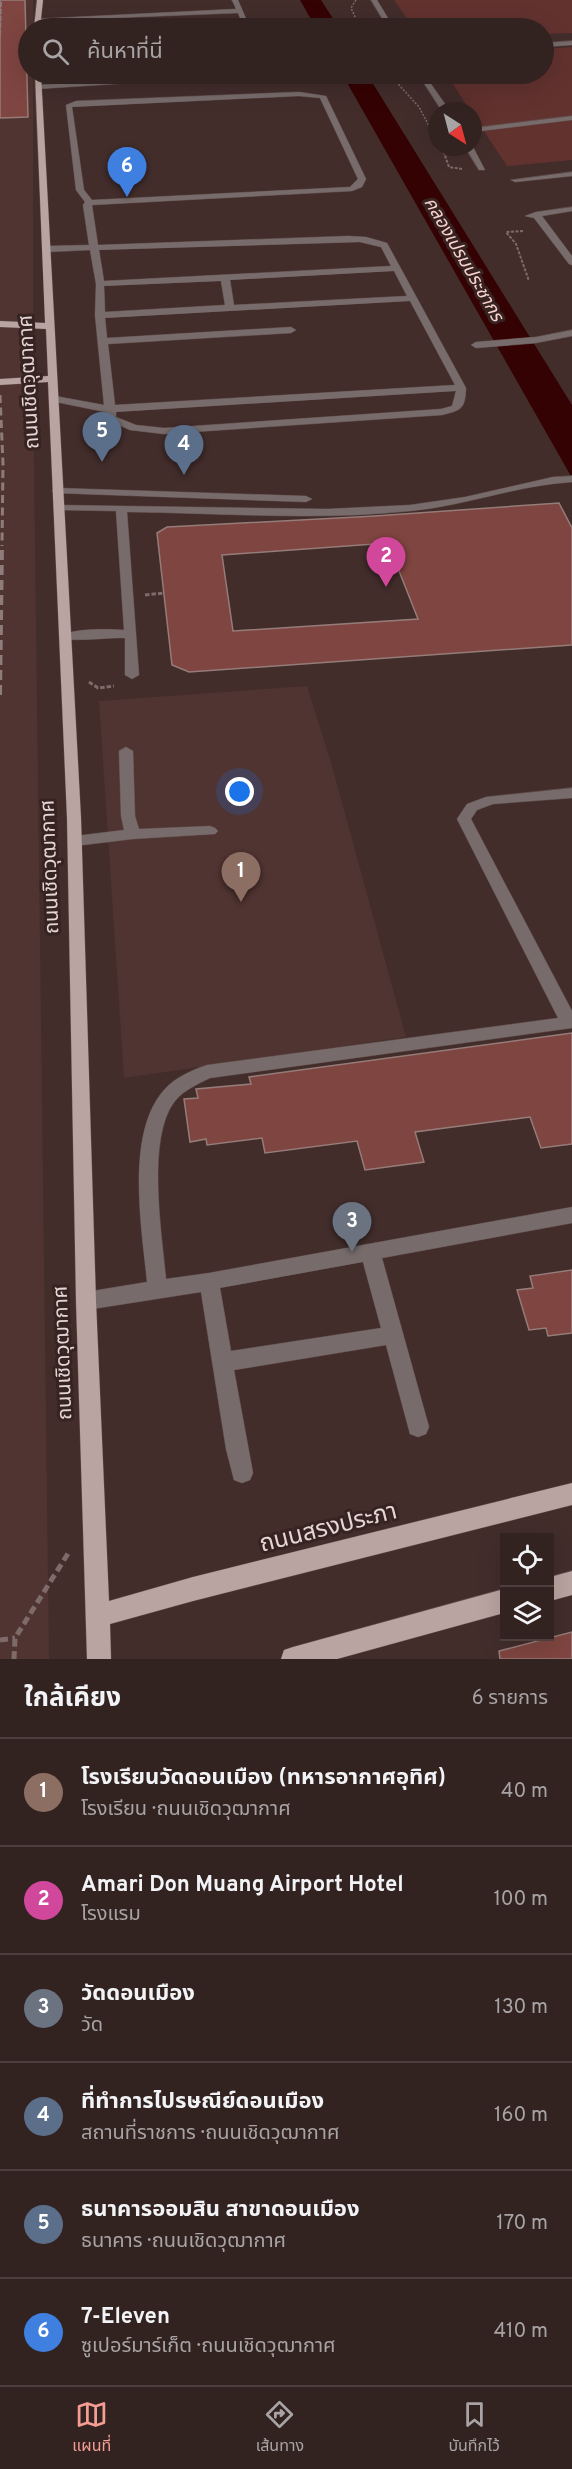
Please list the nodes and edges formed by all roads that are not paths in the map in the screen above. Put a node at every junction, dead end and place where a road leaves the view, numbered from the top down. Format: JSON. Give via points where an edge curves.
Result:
{"nodes":[{"id":1,"x":40,"y":0,"type":"edge"},
{"id":2,"x":235,"y":0,"type":"edge"},
{"id":3,"x":374,"y":0,"type":"edge"},
{"id":4,"x":240,"y":11,"type":"junction"},
{"id":5,"x":37,"y":18,"type":"edge"},
{"id":6,"x":62,"y":18,"type":"edge"},
{"id":7,"x":243,"y":18,"type":"edge"},
{"id":8,"x":385,"y":18,"type":"edge"},
{"id":9,"x":572,"y":37,"type":"edge"},
{"id":10,"x":554,"y":38,"type":"edge"},
{"id":11,"x":572,"y":44,"type":"edge"},
{"id":12,"x":554,"y":45,"type":"edge"},
{"id":13,"x":90,"y":84,"type":"edge"},
{"id":14,"x":428,"y":84,"type":"edge"},
{"id":15,"x":38,"y":87,"type":"joint"},
{"id":16,"x":440,"y":102,"type":"edge"},
{"id":17,"x":572,"y":118,"type":"edge"},
{"id":18,"x":482,"y":129,"type":"edge"},
{"id":19,"x":475,"y":156,"type":"edge"},
{"id":20,"x":482,"y":168,"type":"road end"},
{"id":21,"x":572,"y":174,"type":"edge"},
{"id":22,"x":515,"y":180,"type":"dead end"},
{"id":23,"x":90,"y":203,"type":"junction"},
{"id":24,"x":572,"y":209,"type":"edge"},
{"id":25,"x":95,"y":248,"type":"junction"},
{"id":26,"x":47,"y":249,"type":"junction"},
{"id":27,"x":572,"y":262,"type":"edge"},
{"id":28,"x":397,"y":268,"type":"junction"},
{"id":29,"x":225,"y":278,"type":"junction"},
{"id":30,"x":100,"y":284,"type":"junction"},
{"id":31,"x":414,"y":298,"type":"junction"},
{"id":32,"x":230,"y":308,"type":"junction"},
{"id":33,"x":100,"y":315,"type":"junction"},
{"id":34,"x":0,"y":324,"type":"edge"},
{"id":35,"x":51,"y":326,"type":"junction"},
{"id":36,"x":291,"y":330,"type":"dead end"},
{"id":37,"x":572,"y":333,"type":"edge"},
{"id":38,"x":104,"y":341,"type":"junction"},
{"id":39,"x":476,"y":345,"type":"dead end"},
{"id":40,"x":52,"y":379,"type":"junction"},
{"id":41,"x":0,"y":382,"type":"edge"},
{"id":42,"x":461,"y":388,"type":"junction"},
{"id":43,"x":55,"y":399,"type":"junction"},
{"id":44,"x":108,"y":409,"type":"junction"},
{"id":45,"x":572,"y":479,"type":"edge"},
{"id":46,"x":58,"y":491,"type":"junction"},
{"id":47,"x":306,"y":499,"type":"dead end"},
{"id":48,"x":60,"y":507,"type":"junction"},
{"id":49,"x":121,"y":508,"type":"junction"},
{"id":50,"x":131,"y":634,"type":"junction"},
{"id":51,"x":66,"y":637,"type":"junction"},
{"id":52,"x":132,"y":675,"type":"dead end"},
{"id":53,"x":126,"y":751,"type":"dead end"},
{"id":54,"x":572,"y":793,"type":"edge"},
{"id":55,"x":210,"y":831,"type":"dead end"},
{"id":56,"x":133,"y":834,"type":"junction"},
{"id":57,"x":75,"y":841,"type":"junction"},
{"id":58,"x":570,"y":1022,"type":"edge"},
{"id":59,"x":572,"y":1215,"type":"edge"},
{"id":60,"x":370,"y":1253,"type":"junction"},
{"id":61,"x":209,"y":1282,"type":"junction"},
{"id":62,"x":158,"y":1287,"type":"junction"},
{"id":63,"x":86,"y":1301,"type":"junction"},
{"id":64,"x":392,"y":1335,"type":"junction"},
{"id":65,"x":224,"y":1362,"type":"junction"},
{"id":66,"x":418,"y":1427,"type":"dead end"},
{"id":67,"x":242,"y":1473,"type":"dead end"},
{"id":68,"x":572,"y":1494,"type":"edge"},
{"id":69,"x":572,"y":1582,"type":"edge"},
{"id":70,"x":554,"y":1587,"type":"edge"},
{"id":71,"x":500,"y":1602,"type":"edge"},
{"id":72,"x":97,"y":1616,"type":"junction"},
{"id":73,"x":99,"y":1659,"type":"edge"},
{"id":74,"x":293,"y":1659,"type":"edge"}],
"edges":[{"from":1,"to":5,"type":"main road"},
{"from":2,"to":4,"type":"street"},
{"from":3,"to":8,"type":"street"},
{"from":4,"to":6,"type":"street"},
{"from":4,"to":7,"type":"street"},
{"from":9,"to":10,"type":"street"},
{"from":11,"to":12,"type":"street"},
{"from":13,"to":15,"type":"street"},
{"from":14,"to":16,"type":"street"},
{"from":15,"to":26,"type":"main road","name":"ถนนเชิดวุฒากาศ"},
{"from":17,"to":18,"type":"street"},
{"from":19,"to":20,"type":"street"},
{"from":21,"to":22,"type":"street"},
{"from":23,"to":23,"type":"street","via":[[352,189],[362,179],[323,96],[76,103],[68,106],[74,155],[80,190]]},
{"from":23,"to":25,"type":"street","via":[[87,205]]},
{"from":24,"to":27,"type":"street","via":[[533,215]]},
{"from":25,"to":26,"type":"street"},
{"from":25,"to":28,"type":"street","via":[[366,238],[384,245]]},
{"from":25,"to":30,"type":"street"},
{"from":26,"to":35,"type":"main road","name":"ถนนเชิดวุฒากาศ"},
{"from":28,"to":29,"type":"street"},
{"from":28,"to":31,"type":"street"},
{"from":29,"to":30,"type":"street"},
{"from":29,"to":32,"type":"street"},
{"from":30,"to":33,"type":"street"},
{"from":31,"to":32,"type":"street"},
{"from":31,"to":42,"type":"street"},
{"from":32,"to":33,"type":"street"},
{"from":33,"to":38,"type":"street"},
{"from":34,"to":35,"type":"main road"},
{"from":35,"to":40,"type":"main road","name":"ถนนเชิดวุฒากาศ"},
{"from":36,"to":38,"type":"street"},
{"from":37,"to":39,"type":"street"},
{"from":38,"to":44,"type":"street"},
{"from":40,"to":41,"type":"main road"},
{"from":40,"to":43,"type":"main road","name":"ถนนเชิดวุฒากาศ"},
{"from":42,"to":44,"type":"street"},
{"from":42,"to":44,"type":"street","via":[[460,403],[442,412],[164,431],[123,427],[111,418]]},
{"from":43,"to":44,"type":"street"},
{"from":43,"to":46,"type":"main road","name":"ถนนเชิดวุฒากาศ"},
{"from":45,"to":49,"type":"street","via":[[410,508],[327,512]]},
{"from":46,"to":47,"type":"street"},
{"from":46,"to":48,"type":"main road","name":"ถนนเชิดวุฒากาศ"},
{"from":48,"to":49,"type":"street"},
{"from":48,"to":51,"type":"main road","name":"ถนนเชิดวุฒากาศ"},
{"from":49,"to":50,"type":"street"},
{"from":50,"to":51,"type":"street"},
{"from":50,"to":52,"type":"street"},
{"from":51,"to":57,"type":"main road","name":"ถนนเชิดวุฒากาศ"},
{"from":53,"to":56,"type":"street","via":[[128,816]]},
{"from":54,"to":58,"type":"street","via":[[491,800],[472,807],[464,819]]},
{"from":55,"to":56,"type":"street"},
{"from":56,"to":57,"type":"street"},
{"from":57,"to":63,"type":"main road","name":"ถนนเชิดวุฒากาศ"},
{"from":58,"to":62,"type":"street","via":[[207,1072],[187,1081],[168,1097],[156,1119],[148,1168]]},
{"from":59,"to":60,"type":"street"},
{"from":60,"to":61,"type":"street"},
{"from":60,"to":64,"type":"street"},
{"from":61,"to":62,"type":"street"},
{"from":61,"to":65,"type":"street"},
{"from":62,"to":63,"type":"street"},
{"from":63,"to":72,"type":"main road","name":"ถนนเชิดวุฒากาศ"},
{"from":64,"to":65,"type":"street"},
{"from":64,"to":66,"type":"street"},
{"from":65,"to":67,"type":"street"},
{"from":68,"to":72,"type":"main road","name":"ถนนสรงประภา"},
{"from":69,"to":70,"type":"main road"},
{"from":71,"to":74,"type":"main road"},
{"from":72,"to":73,"type":"main road","name":"ถนนเชิดวุฒากาศ"}]}
